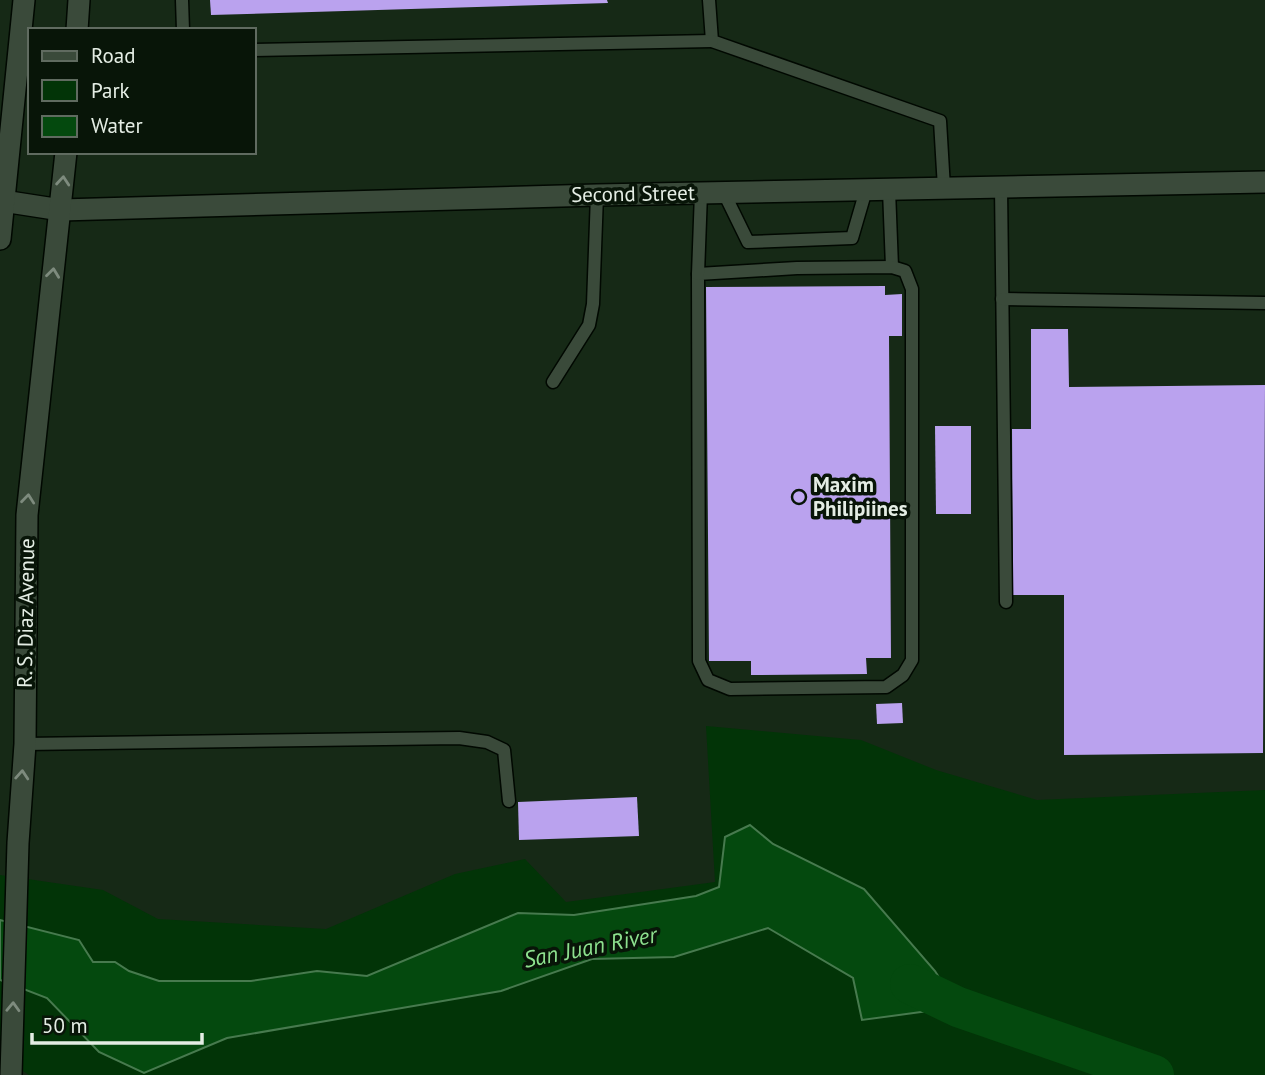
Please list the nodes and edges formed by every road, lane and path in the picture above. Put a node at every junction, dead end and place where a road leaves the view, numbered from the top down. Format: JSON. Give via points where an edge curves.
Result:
{"nodes":[{"id":1,"x":24,"y":0,"type":"edge"},
{"id":2,"x":79,"y":0,"type":"edge"},
{"id":3,"x":182,"y":0,"type":"edge"},
{"id":4,"x":709,"y":0,"type":"edge"},
{"id":5,"x":77,"y":28,"type":"edge"},
{"id":6,"x":183,"y":28,"type":"edge"},
{"id":7,"x":712,"y":41,"type":"junction"},
{"id":8,"x":256,"y":50,"type":"edge"},
{"id":9,"x":66,"y":154,"type":"edge"},
{"id":10,"x":1265,"y":182,"type":"edge"},
{"id":11,"x":1001,"y":187,"type":"junction"},
{"id":12,"x":944,"y":188,"type":"junction"},
{"id":13,"x":866,"y":190,"type":"junction"},
{"id":14,"x":889,"y":190,"type":"junction"},
{"id":15,"x":701,"y":193,"type":"junction"},
{"id":16,"x":724,"y":193,"type":"junction"},
{"id":17,"x":597,"y":195,"type":"junction"},
{"id":18,"x":3,"y":201,"type":"junction"},
{"id":19,"x":61,"y":210,"type":"junction"},
{"id":20,"x":0,"y":239,"type":"edge"},
{"id":21,"x":892,"y":267,"type":"junction"},
{"id":22,"x":698,"y":274,"type":"junction"},
{"id":23,"x":1002,"y":299,"type":"junction"},
{"id":24,"x":1265,"y":303,"type":"edge"},
{"id":25,"x":553,"y":382,"type":"dead end"},
{"id":26,"x":1006,"y":602,"type":"dead end"},
{"id":27,"x":24,"y":744,"type":"junction"},
{"id":28,"x":509,"y":801,"type":"dead end"},
{"id":29,"x":11,"y":1075,"type":"edge"}],
"edges":[{"from":1,"to":18,"type":"street"},
{"from":2,"to":5,"type":"street"},
{"from":3,"to":6,"type":"lane"},
{"from":4,"to":7,"type":"lane"},
{"from":7,"to":8,"type":"lane"},
{"from":7,"to":12,"type":"lane","via":[[940,121]]},
{"from":19,"to":9,"type":"street","name":"R. S. Diaz Avenue","one_way":true},
{"from":10,"to":11,"type":"street","name":"Second Street"},
{"from":11,"to":12,"type":"street","name":"Second Street"},
{"from":11,"to":23,"type":"lane"},
{"from":12,"to":14,"type":"street","name":"Second Street"},
{"from":13,"to":14,"type":"street","name":"Second Street"},
{"from":13,"to":16,"type":"street","name":"Second Street"},
{"from":13,"to":16,"type":"lane","via":[[852,238],[748,242]]},
{"from":14,"to":21,"type":"lane"},
{"from":15,"to":16,"type":"street","name":"Second Street"},
{"from":15,"to":17,"type":"street","name":"Second Street"},
{"from":15,"to":22,"type":"lane"},
{"from":17,"to":19,"type":"street","name":"Second Street"},
{"from":17,"to":25,"type":"lane","via":[[589,325]]},
{"from":18,"to":19,"type":"street","name":"Second Street"},
{"from":18,"to":20,"type":"street"},
{"from":27,"to":19,"type":"street","name":"R. S. Diaz Avenue","one_way":true,"via":[[27,515]]},
{"from":21,"to":22,"type":"lane"},
{"from":21,"to":22,"type":"lane","via":[[905,271],[912,289],[912,660],[903,675],[886,687],[730,689],[708,680],[699,661]]},
{"from":23,"to":24,"type":"lane"},
{"from":23,"to":26,"type":"lane"},
{"from":27,"to":28,"type":"lane","via":[[459,738],[504,750]]},
{"from":29,"to":27,"type":"street","name":"R. S. Diaz Avenue","one_way":true}]}
